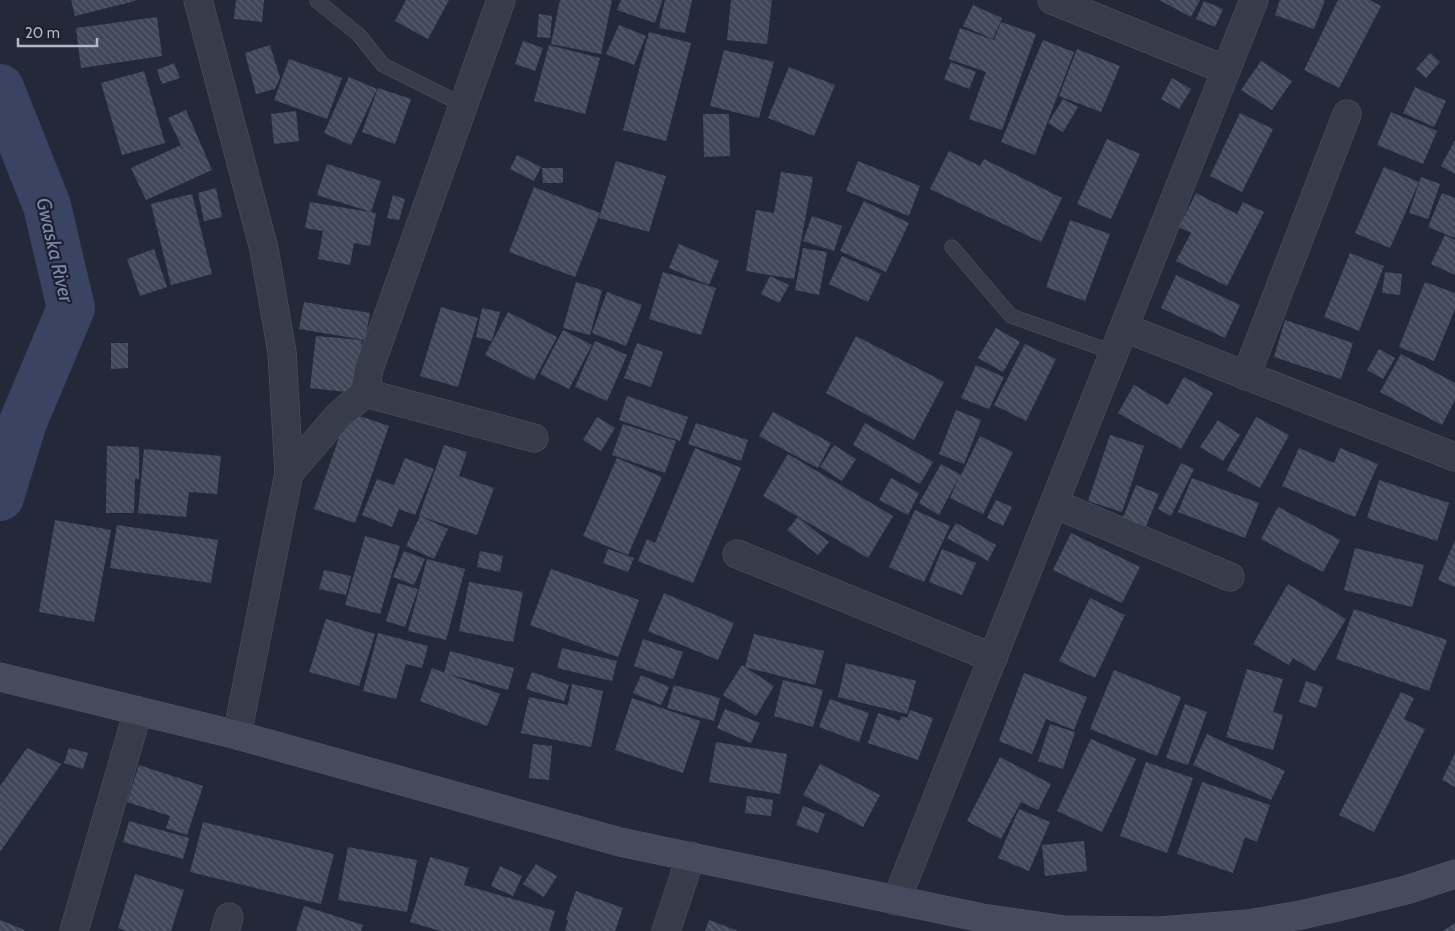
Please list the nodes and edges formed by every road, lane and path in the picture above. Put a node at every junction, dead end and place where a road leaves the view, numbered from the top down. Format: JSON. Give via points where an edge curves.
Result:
{"nodes":[{"id":1,"x":198,"y":0,"type":"edge"},
{"id":2,"x":500,"y":0,"type":"edge"},
{"id":3,"x":1052,"y":0,"type":"edge"},
{"id":4,"x":1254,"y":0,"type":"edge"},
{"id":5,"x":317,"y":1,"type":"edge"},
{"id":6,"x":1226,"y":70,"type":"junction"},
{"id":7,"x":463,"y":105,"type":"junction"},
{"id":8,"x":1347,"y":114,"type":"dead end"},
{"id":9,"x":952,"y":247,"type":"dead end"},
{"id":10,"x":1120,"y":340,"type":"junction"},
{"id":11,"x":1246,"y":376,"type":"junction"},
{"id":12,"x":365,"y":393,"type":"junction"},
{"id":13,"x":534,"y":438,"type":"dead end"},
{"id":14,"x":1455,"y":457,"type":"edge"},
{"id":15,"x":289,"y":473,"type":"junction"},
{"id":16,"x":1055,"y":504,"type":"junction"},
{"id":17,"x":737,"y":554,"type":"dead end"},
{"id":18,"x":1230,"y":577,"type":"dead end"},
{"id":19,"x":993,"y":658,"type":"junction"},
{"id":20,"x":6,"y":679,"type":"edge"},
{"id":21,"x":138,"y":711,"type":"junction"},
{"id":22,"x":237,"y":735,"type":"junction"},
{"id":23,"x":691,"y":856,"type":"junction"},
{"id":24,"x":1455,"y":874,"type":"edge"},
{"id":25,"x":896,"y":901,"type":"junction"},
{"id":26,"x":74,"y":931,"type":"edge"},
{"id":27,"x":666,"y":931,"type":"edge"}],
"edges":[{"from":1,"to":15,"type":"street","via":[[264,249],[282,352]]},
{"from":2,"to":7,"type":"street"},
{"from":3,"to":6,"type":"street"},
{"from":4,"to":6,"type":"street"},
{"from":5,"to":7,"type":"lane","via":[[358,35],[383,65]]},
{"from":6,"to":10,"type":"street"},
{"from":7,"to":12,"type":"street","via":[[369,369]]},
{"from":8,"to":11,"type":"street"},
{"from":9,"to":10,"type":"lane","via":[[1011,316]]},
{"from":10,"to":11,"type":"street"},
{"from":10,"to":16,"type":"street"},
{"from":11,"to":14,"type":"street"},
{"from":12,"to":13,"type":"street"},
{"from":12,"to":15,"type":"street","via":[[339,415]]},
{"from":15,"to":22,"type":"street"},
{"from":16,"to":18,"type":"street"},
{"from":16,"to":19,"type":"street"},
{"from":17,"to":19,"type":"street"},
{"from":19,"to":25,"type":"street"},
{"from":20,"to":21,"type":"street"},
{"from":21,"to":22,"type":"street"},
{"from":21,"to":26,"type":"street"},
{"from":22,"to":23,"type":"street","via":[[620,842]]},
{"from":23,"to":25,"type":"street"},
{"from":23,"to":27,"type":"street"},
{"from":24,"to":25,"type":"street","via":[[1406,890],[1301,916],[1159,931],[1065,930]]}]}
